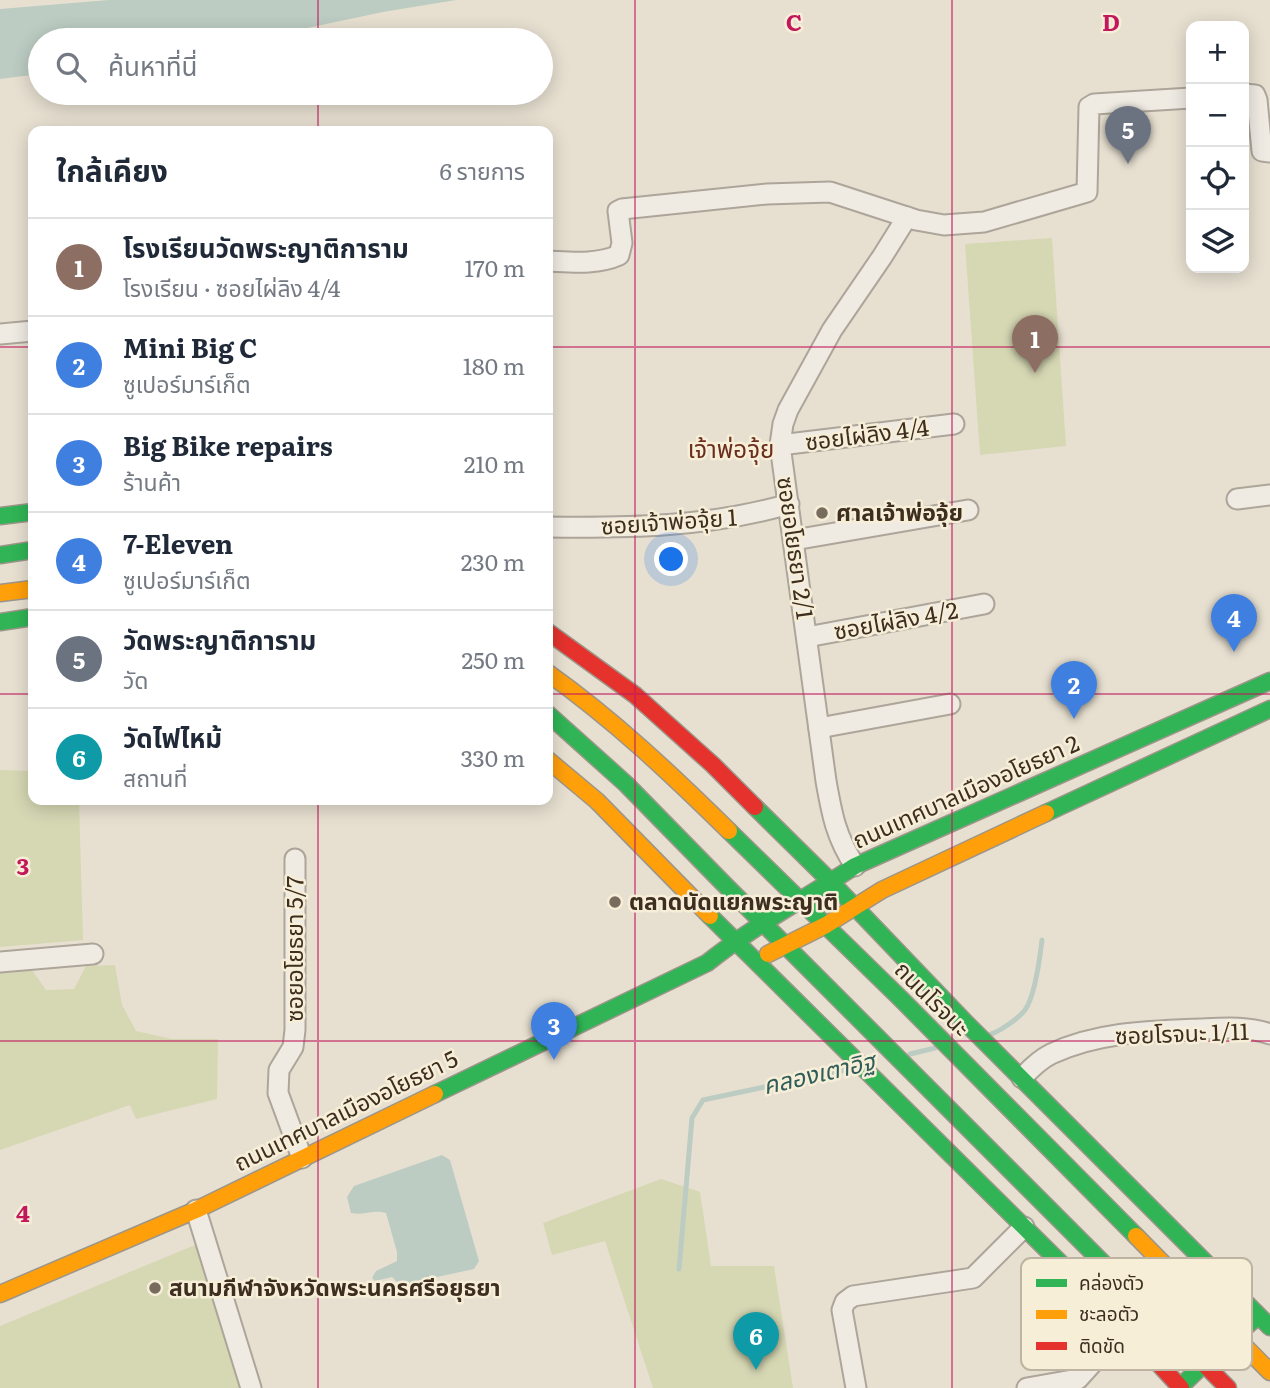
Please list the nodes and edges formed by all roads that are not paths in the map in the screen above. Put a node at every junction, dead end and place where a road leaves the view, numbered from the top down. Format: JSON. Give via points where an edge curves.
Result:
{"nodes":[{"id":1,"x":1249,"y":94,"type":"edge"},
{"id":2,"x":1186,"y":98,"type":"edge"},
{"id":3,"x":1270,"y":152,"type":"edge"},
{"id":4,"x":907,"y":216,"type":"junction"},
{"id":5,"x":553,"y":261,"type":"edge"},
{"id":6,"x":28,"y":331,"type":"edge"},
{"id":7,"x":0,"y":334,"type":"edge"},
{"id":8,"x":954,"y":424,"type":"dead end"},
{"id":9,"x":780,"y":445,"type":"junction"},
{"id":10,"x":1270,"y":495,"type":"edge"},
{"id":11,"x":1237,"y":499,"type":"dead end"},
{"id":12,"x":789,"y":504,"type":"junction"},
{"id":13,"x":968,"y":510,"type":"dead end"},
{"id":14,"x":28,"y":513,"type":"edge"},
{"id":15,"x":0,"y":516,"type":"edge"},
{"id":16,"x":553,"y":527,"type":"edge"},
{"id":17,"x":794,"y":540,"type":"junction"},
{"id":18,"x":28,"y":551,"type":"edge"},
{"id":19,"x":0,"y":555,"type":"edge"},
{"id":20,"x":28,"y":590,"type":"edge"},
{"id":21,"x":0,"y":593,"type":"edge"},
{"id":22,"x":984,"y":604,"type":"dead end"},
{"id":23,"x":28,"y":619,"type":"edge"},
{"id":24,"x":0,"y":622,"type":"edge"},
{"id":25,"x":553,"y":636,"type":"edge"},
{"id":26,"x":807,"y":637,"type":"junction"},
{"id":27,"x":553,"y":677,"type":"edge"},
{"id":28,"x":1270,"y":681,"type":"edge"},
{"id":29,"x":950,"y":704,"type":"dead end"},
{"id":30,"x":1270,"y":709,"type":"edge"},
{"id":31,"x":553,"y":718,"type":"edge"},
{"id":32,"x":819,"y":728,"type":"junction"},
{"id":33,"x":553,"y":764,"type":"edge"},
{"id":34,"x":295,"y":859,"type":"dead end"},
{"id":35,"x":855,"y":866,"type":"junction"},
{"id":36,"x":831,"y":882,"type":"junction"},
{"id":37,"x":802,"y":901,"type":"junction"},
{"id":38,"x":853,"y":906,"type":"junction"},
{"id":39,"x":764,"y":924,"type":"junction"},
{"id":40,"x":826,"y":925,"type":"junction"},
{"id":41,"x":734,"y":941,"type":"junction"},
{"id":42,"x":786,"y":945,"type":"junction"},
{"id":43,"x":93,"y":954,"type":"dead end"},
{"id":44,"x":755,"y":960,"type":"junction"},
{"id":45,"x":0,"y":962,"type":"edge"},
{"id":46,"x":708,"y":963,"type":"junction"},
{"id":47,"x":1270,"y":1034,"type":"edge"},
{"id":48,"x":1022,"y":1078,"type":"junction"},
{"id":49,"x":302,"y":1158,"type":"junction"},
{"id":50,"x":196,"y":1210,"type":"junction"},
{"id":51,"x":1024,"y":1227,"type":"junction"},
{"id":52,"x":1055,"y":1258,"type":"edge"},
{"id":53,"x":1100,"y":1258,"type":"edge"},
{"id":54,"x":1159,"y":1258,"type":"edge"},
{"id":55,"x":1201,"y":1258,"type":"edge"},
{"id":56,"x":0,"y":1294,"type":"edge"},
{"id":57,"x":1252,"y":1353,"type":"edge"},
{"id":58,"x":1087,"y":1370,"type":"edge"},
{"id":59,"x":1164,"y":1370,"type":"edge"},
{"id":60,"x":1198,"y":1370,"type":"edge"},
{"id":61,"x":1210,"y":1370,"type":"edge"},
{"id":62,"x":1270,"y":1372,"type":"edge"},
{"id":63,"x":1180,"y":1387,"type":"edge"},
{"id":64,"x":251,"y":1388,"type":"edge"},
{"id":65,"x":856,"y":1388,"type":"edge"},
{"id":66,"x":1027,"y":1388,"type":"edge"},
{"id":67,"x":1228,"y":1388,"type":"edge"}],
"edges":[{"from":1,"to":3,"type":"street","via":[[1255,95],[1262,151]]},
{"from":2,"to":4,"type":"street","via":[[1088,107],[1087,192],[985,222],[944,225]]},
{"from":4,"to":5,"type":"street","via":[[830,192],[625,208],[618,211],[619,256],[587,262]]},
{"from":4,"to":9,"type":"street","name":"ซอยอโยธยา 2/1","via":[[832,330],[788,410]]},
{"from":6,"to":7,"type":"street"},
{"from":8,"to":9,"type":"street","name":"ซอยไผ่ลิง 4/4"},
{"from":9,"to":12,"type":"street","name":"ซอยอโยธยา 2/1"},
{"from":10,"to":11,"type":"street"},
{"from":12,"to":16,"type":"street","name":"ซอยเจ้าพ่อจุ้ย 1","via":[[748,516],[664,526]]},
{"from":12,"to":17,"type":"street","name":"ซอยอโยธยา 2/1"},
{"from":13,"to":17,"type":"street"},
{"from":14,"to":15,"type":"main road"},
{"from":17,"to":26,"type":"street","name":"ซอยอโยธยา 2/1"},
{"from":18,"to":19,"type":"main road"},
{"from":20,"to":21,"type":"main road"},
{"from":22,"to":26,"type":"street","name":"ซอยไผ่ลิง 4/2"},
{"from":23,"to":24,"type":"main road"},
{"from":25,"to":36,"type":"main road","name":"ถนนโรจนะ","via":[[635,695]]},
{"from":26,"to":32,"type":"street","name":"ซอยอโยธยา 2/1"},
{"from":27,"to":37,"type":"main road","name":"ถนนโรจนะ","via":[[646,752]]},
{"from":28,"to":35,"type":"main road","name":"ถนนเทศบาลเมืองอโยธยา 2"},
{"from":29,"to":32,"type":"street"},
{"from":30,"to":38,"type":"main road"},
{"from":31,"to":39,"type":"main road","via":[[614,772]]},
{"from":32,"to":35,"type":"street","name":"ซอยอโยธยา 2/1","via":[[835,831]]},
{"from":33,"to":41,"type":"main road","via":[[597,801]]},
{"from":34,"to":49,"type":"street","name":"ซอยอโยธยา 5/7","via":[[295,1030],[293,1047],[279,1070],[278,1093]]},
{"from":35,"to":36,"type":"main road","name":"ถนนเทศบาลเมืองอโยธยา 2"},
{"from":36,"to":37,"type":"main road","name":"ถนนเทศบาลเมืองอโยธยา 2"},
{"from":36,"to":38,"type":"main road","name":"ถนนโรจนะ"},
{"from":37,"to":39,"type":"main road","name":"ถนนเทศบาลเมืองอโยธยา 2"},
{"from":37,"to":40,"type":"main road","name":"ถนนโรจนะ"},
{"from":38,"to":40,"type":"main road"},
{"from":38,"to":48,"type":"main road","name":"ถนนโรจนะ"},
{"from":39,"to":41,"type":"main road","name":"ถนนเทศบาลเมืองอโยธยา 5"},
{"from":39,"to":42,"type":"main road"},
{"from":40,"to":42,"type":"main road"},
{"from":40,"to":54,"type":"main road","name":"ถนนโรจนะ"},
{"from":41,"to":44,"type":"main road"},
{"from":41,"to":46,"type":"main road","name":"ถนนเทศบาลเมืองอโยธยา 5"},
{"from":42,"to":44,"type":"main road","name":"ถนนเทศบาลเมืองอโยธยา 5"},
{"from":42,"to":53,"type":"main road"},
{"from":43,"to":45,"type":"street"},
{"from":44,"to":46,"type":"main road","name":"ถนนเทศบาลเมืองอโยธยา 5"},
{"from":44,"to":51,"type":"main road"},
{"from":46,"to":49,"type":"main road","name":"ถนนเทศบาลเมืองอโยธยา 5"},
{"from":47,"to":48,"type":"street","name":"ซอยโรจนะ 1/11","via":[[1228,1028],[1099,1038],[1050,1055]]},
{"from":48,"to":55,"type":"main road","name":"ถนนโรจนะ"},
{"from":49,"to":50,"type":"main road","name":"ถนนเทศบาลเมืองอโยธยา 5"},
{"from":50,"to":56,"type":"main road","name":"ถนนเทศบาลเมืองอโยธยา 5"},
{"from":50,"to":64,"type":"street"},
{"from":51,"to":52,"type":"main road"},
{"from":51,"to":65,"type":"street","via":[[973,1278],[853,1296],[845,1302],[842,1310]]},
{"from":57,"to":62,"type":"main road","name":"ถนนโรจนะ"},
{"from":58,"to":66,"type":"street","via":[[1078,1380]]},
{"from":59,"to":63,"type":"main road"},
{"from":60,"to":63,"type":"main road"},
{"from":61,"to":67,"type":"main road"}]}
